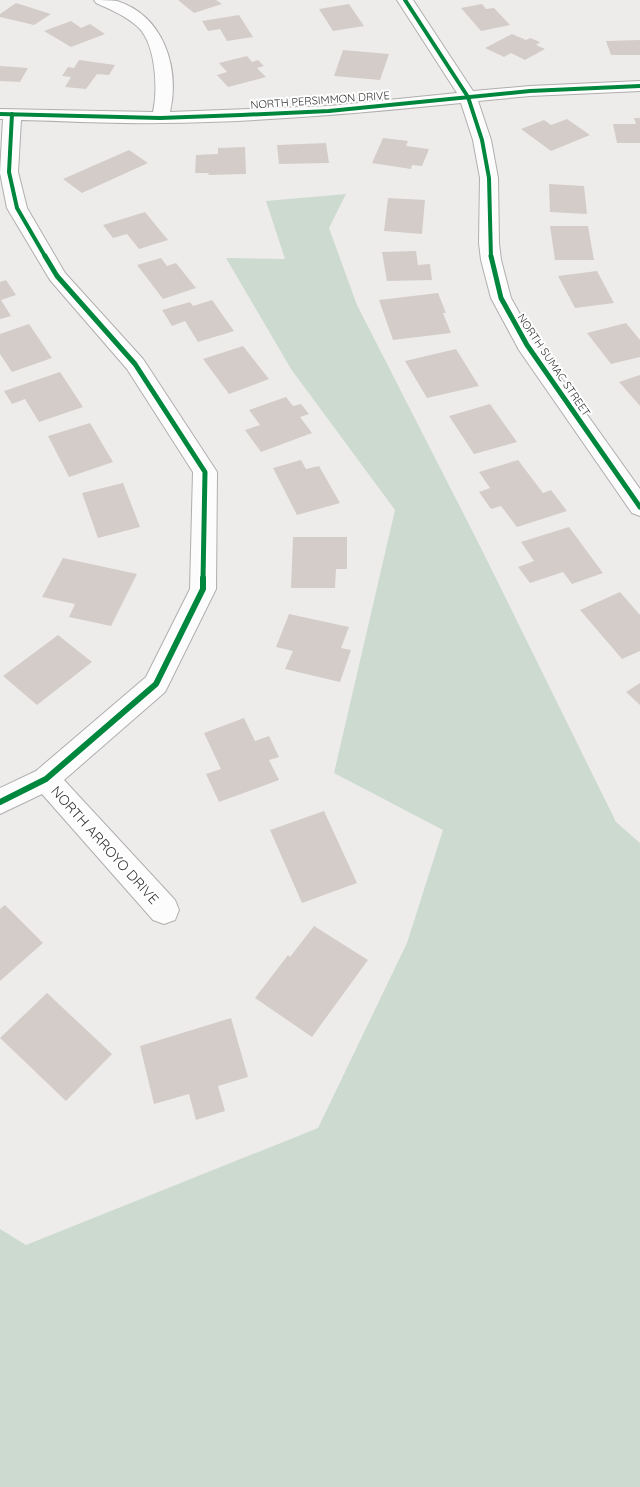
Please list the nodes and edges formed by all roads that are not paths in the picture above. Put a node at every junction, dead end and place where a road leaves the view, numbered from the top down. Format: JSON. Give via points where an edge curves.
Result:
{"nodes":[{"id":1,"x":102,"y":0,"type":"edge"},
{"id":2,"x":405,"y":0,"type":"edge"},
{"id":3,"x":640,"y":86,"type":"edge"},
{"id":4,"x":468,"y":97,"type":"junction"},
{"id":5,"x":6,"y":114,"type":"edge"},
{"id":6,"x":160,"y":118,"type":"junction"},
{"id":7,"x":640,"y":506,"type":"edge"},
{"id":8,"x":46,"y":779,"type":"junction"},
{"id":9,"x":0,"y":802,"type":"edge"},
{"id":10,"x":164,"y":910,"type":"dead end"}],
"edges":[{"from":1,"to":6,"type":"street","via":[[138,19],[151,30],[158,42],[165,104]]},
{"from":2,"to":4,"type":"street","name":"NORTH SUMAC STREET"},
{"from":3,"to":4,"type":"street","name":"NORTH PERSIMMON DRIVE"},
{"from":4,"to":6,"type":"street","name":"NORTH PERSIMMON DRIVE","via":[[329,111]]},
{"from":4,"to":7,"type":"street","name":"NORTH SUMAC STREET","via":[[487,160],[489,243],[501,298],[526,345]]},
{"from":5,"to":6,"type":"street","name":"NORTH PERSIMMON DRIVE"},
{"from":5,"to":8,"type":"street","name":"NORTH ARROYO DRIVE","via":[[9,172],[17,208],[57,276],[135,364],[205,472],[204,589],[156,684]]},
{"from":8,"to":9,"type":"street","name":"NORTH ARROYO DRIVE"},
{"from":8,"to":10,"type":"street","name":"NORTH ARROYO DRIVE"}]}
